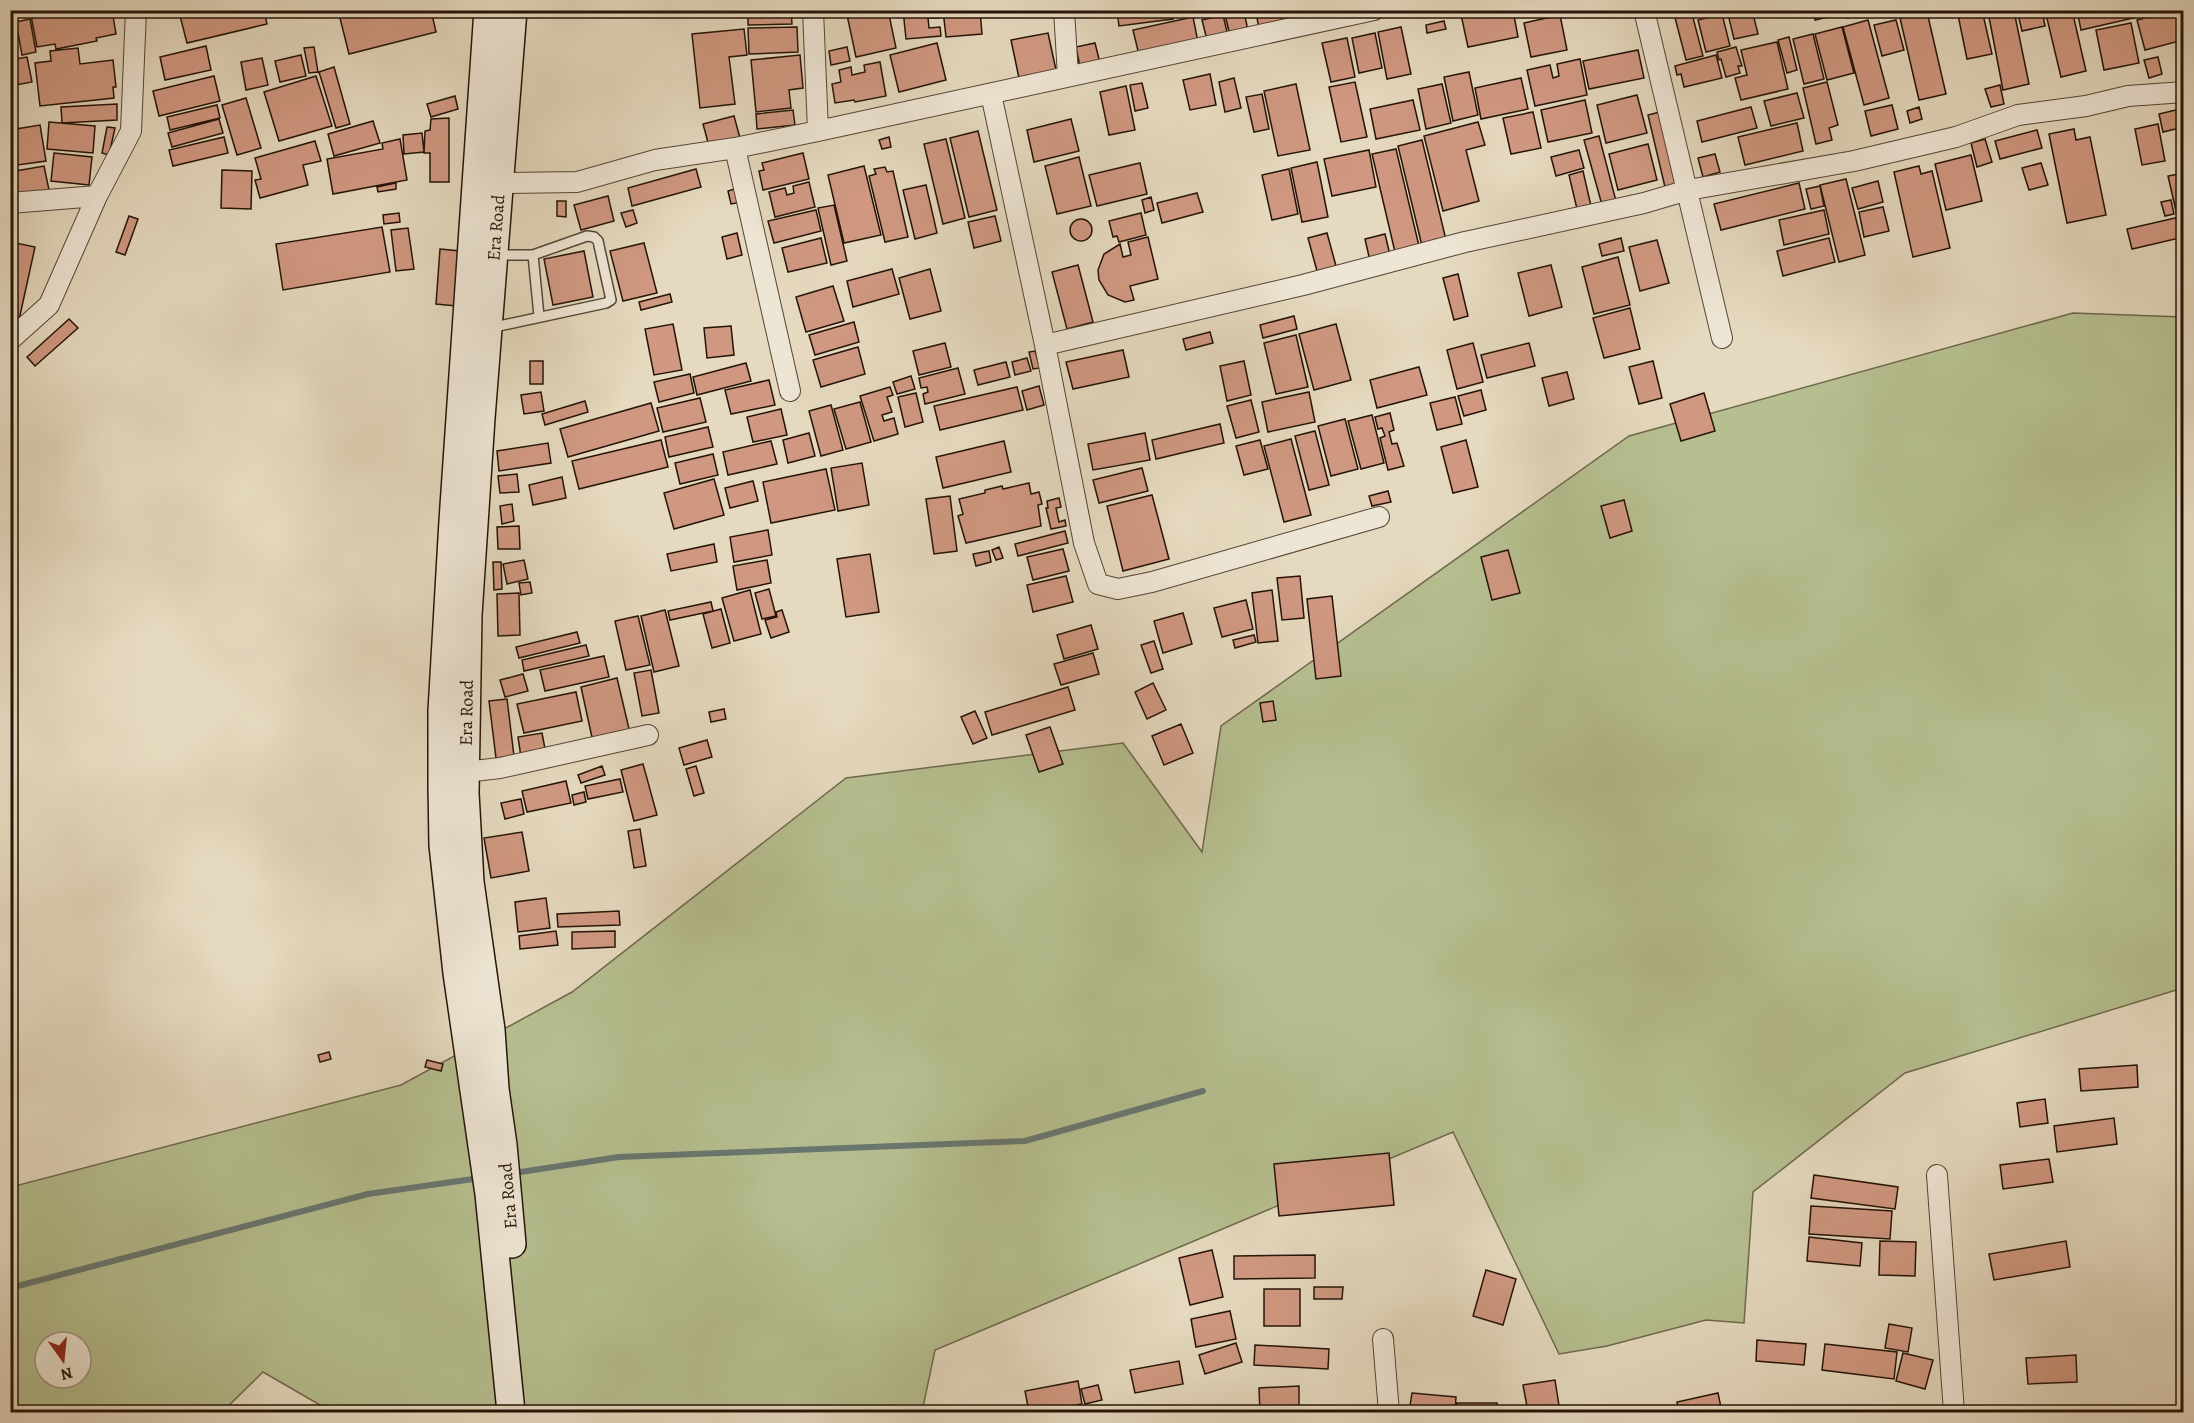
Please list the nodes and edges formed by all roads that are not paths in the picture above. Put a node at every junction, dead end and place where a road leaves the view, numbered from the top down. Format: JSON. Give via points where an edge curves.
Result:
{"nodes":[{"id":1,"x":136,"y":10,"type":"edge"},
{"id":2,"x":488,"y":10,"type":"edge"},
{"id":3,"x":513,"y":10,"type":"edge"},
{"id":4,"x":813,"y":10,"type":"edge"},
{"id":5,"x":1064,"y":10,"type":"edge"},
{"id":6,"x":1374,"y":10,"type":"edge"},
{"id":7,"x":1644,"y":10,"type":"edge"},
{"id":8,"x":1325,"y":17,"type":"edge"},
{"id":9,"x":1068,"y":76,"type":"junction"},
{"id":10,"x":2184,"y":92,"type":"edge"},
{"id":11,"x":991,"y":94,"type":"junction"},
{"id":12,"x":818,"y":131,"type":"junction"},
{"id":13,"x":735,"y":148,"type":"junction"},
{"id":14,"x":499,"y":183,"type":"junction"},
{"id":15,"x":1688,"y":190,"type":"junction"},
{"id":16,"x":97,"y":196,"type":"junction"},
{"id":17,"x":10,"y":202,"type":"edge"},
{"id":18,"x":494,"y":255,"type":"junction"},
{"id":19,"x":533,"y":255,"type":"junction"},
{"id":20,"x":539,"y":316,"type":"junction"},
{"id":21,"x":488,"y":329,"type":"junction"},
{"id":22,"x":1722,"y":338,"type":"dead end"},
{"id":23,"x":10,"y":340,"type":"edge"},
{"id":24,"x":1045,"y":345,"type":"junction"},
{"id":25,"x":790,"y":391,"type":"dead end"},
{"id":26,"x":1379,"y":517,"type":"dead end"},
{"id":27,"x":648,"y":735,"type":"dead end"},
{"id":28,"x":465,"y":772,"type":"junction"},
{"id":29,"x":493,"y":1147,"type":"junction"},
{"id":30,"x":1937,"y":1175,"type":"dead end"},
{"id":31,"x":498,"y":1192,"type":"junction"},
{"id":32,"x":1383,"y":1339,"type":"dead end"},
{"id":33,"x":511,"y":1413,"type":"edge"},
{"id":34,"x":529,"y":1413,"type":"edge"},
{"id":35,"x":1389,"y":1413,"type":"edge"},
{"id":36,"x":1954,"y":1413,"type":"edge"}],
"edges":[{"from":1,"to":16,"type":"street","via":[[131,131]]},
{"from":2,"to":29,"type":"main road","via":[[442,711],[442,775],[443,845],[457,973]]},
{"from":3,"to":14,"type":"main road","name":"Era Road"},
{"from":4,"to":12,"type":"street"},
{"from":5,"to":9,"type":"street"},
{"from":6,"to":8,"type":"street"},
{"from":7,"to":15,"type":"street"},
{"from":8,"to":9,"type":"street"},
{"from":9,"to":11,"type":"street"},
{"from":10,"to":15,"type":"street","via":[[2128,96],[2018,115],[1956,137],[1854,161]]},
{"from":11,"to":12,"type":"street"},
{"from":11,"to":24,"type":"street"},
{"from":12,"to":13,"type":"street"},
{"from":13,"to":14,"type":"street","via":[[655,160],[577,182]]},
{"from":13,"to":25,"type":"street"},
{"from":14,"to":18,"type":"main road","name":"Era Road"},
{"from":15,"to":22,"type":"street"},
{"from":15,"to":24,"type":"street"},
{"from":16,"to":17,"type":"street"},
{"from":16,"to":23,"type":"street","via":[[49,305]]},
{"from":18,"to":19,"type":"lane"},
{"from":18,"to":21,"type":"main road","name":"Era Road"},
{"from":19,"to":20,"type":"lane"},
{"from":19,"to":20,"type":"lane","via":[[594,237],[611,294],[606,303]]},
{"from":20,"to":21,"type":"lane"},
{"from":21,"to":28,"type":"main road","name":"Era Road","via":[[468,615]]},
{"from":24,"to":26,"type":"street","via":[[1084,543],[1098,584],[1118,589],[1152,582]]},
{"from":27,"to":28,"type":"street","via":[[500,768]]},
{"from":28,"to":29,"type":"main road","name":"Era Road","via":[[470,882],[491,1030]]},
{"from":29,"to":31,"type":"main road","name":"Era Road"},
{"from":30,"to":36,"type":"street"},
{"from":31,"to":33,"type":"main road"},
{"from":31,"to":34,"type":"main road","name":"Era Road"},
{"from":32,"to":35,"type":"street"}]}
